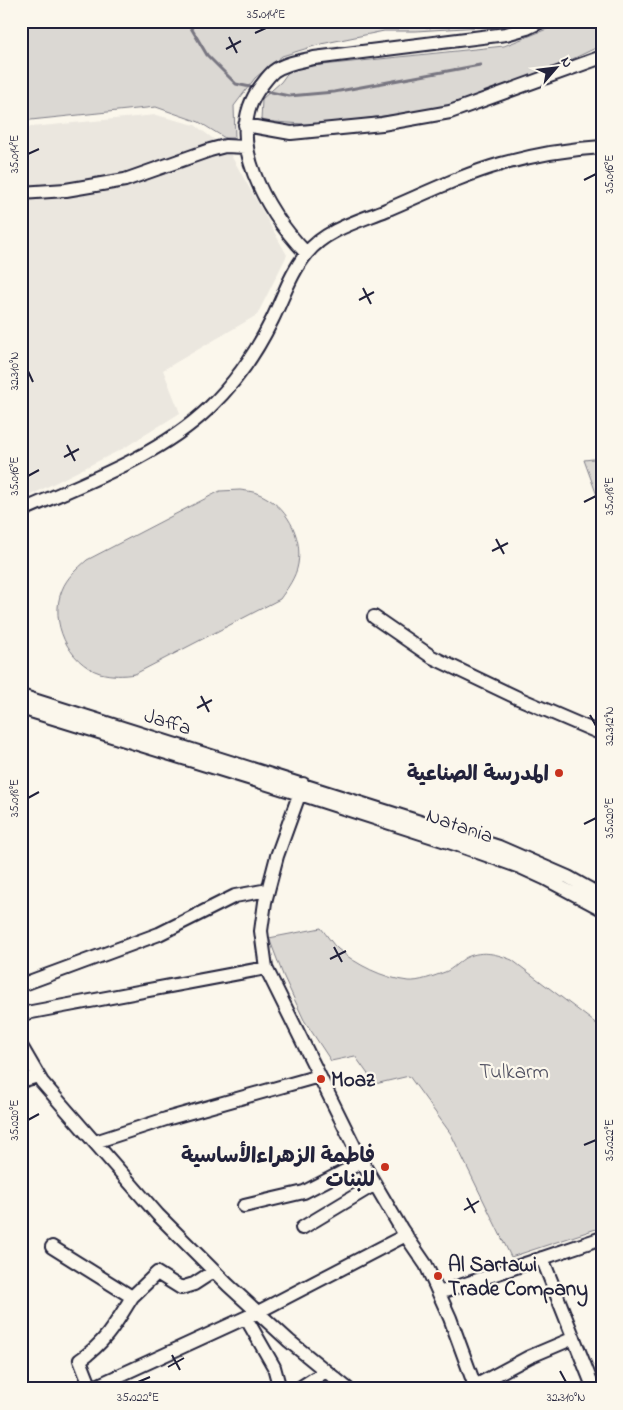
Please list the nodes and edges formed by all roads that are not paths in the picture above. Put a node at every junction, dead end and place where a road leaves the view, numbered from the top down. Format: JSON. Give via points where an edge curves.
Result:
{"nodes":[{"id":1,"x":542,"y":21,"type":"edge"},
{"id":2,"x":602,"y":57,"type":"edge"},
{"id":3,"x":245,"y":125,"type":"junction"},
{"id":4,"x":602,"y":147,"type":"edge"},
{"id":5,"x":246,"y":148,"type":"junction"},
{"id":6,"x":21,"y":194,"type":"edge"},
{"id":7,"x":306,"y":253,"type":"junction"},
{"id":8,"x":21,"y":511,"type":"edge"},
{"id":9,"x":374,"y":617,"type":"dead end"},
{"id":10,"x":21,"y":696,"type":"edge"},
{"id":11,"x":21,"y":708,"type":"edge"},
{"id":12,"x":602,"y":734,"type":"edge"},
{"id":13,"x":301,"y":789,"type":"junction"},
{"id":14,"x":268,"y":890,"type":"junction"},
{"id":15,"x":602,"y":896,"type":"edge"},
{"id":16,"x":602,"y":909,"type":"edge"},
{"id":17,"x":266,"y":968,"type":"junction"},
{"id":18,"x":21,"y":985,"type":"edge"},
{"id":19,"x":21,"y":1014,"type":"edge"},
{"id":20,"x":21,"y":1046,"type":"edge"},
{"id":21,"x":38,"y":1076,"type":"junction"},
{"id":22,"x":319,"y":1076,"type":"junction"},
{"id":23,"x":21,"y":1081,"type":"edge"},
{"id":24,"x":95,"y":1142,"type":"junction"},
{"id":25,"x":362,"y":1162,"type":"junction"},
{"id":26,"x":375,"y":1184,"type":"junction"},
{"id":27,"x":244,"y":1206,"type":"dead end"},
{"id":28,"x":302,"y":1228,"type":"dead end"},
{"id":29,"x":406,"y":1235,"type":"junction"},
{"id":30,"x":602,"y":1238,"type":"edge"},
{"id":31,"x":52,"y":1247,"type":"dead end"},
{"id":32,"x":542,"y":1258,"type":"junction"},
{"id":33,"x":214,"y":1271,"type":"junction"},
{"id":34,"x":439,"y":1293,"type":"junction"},
{"id":35,"x":132,"y":1297,"type":"junction"},
{"id":36,"x":252,"y":1315,"type":"junction"},
{"id":37,"x":574,"y":1338,"type":"junction"},
{"id":38,"x":326,"y":1371,"type":"junction"},
{"id":39,"x":476,"y":1387,"type":"edge"},
{"id":40,"x":91,"y":1389,"type":"edge"},
{"id":41,"x":280,"y":1389,"type":"edge"},
{"id":42,"x":298,"y":1389,"type":"edge"},
{"id":43,"x":348,"y":1389,"type":"edge"},
{"id":44,"x":594,"y":1389,"type":"edge"}],
"edges":[{"from":1,"to":3,"type":"street","via":[[506,34],[292,63],[274,71],[253,96]]},
{"from":2,"to":3,"type":"street","via":[[450,112],[382,124],[291,133]]},
{"from":3,"to":5,"type":"street"},
{"from":4,"to":7,"type":"street","via":[[500,165],[327,236]]},
{"from":5,"to":6,"type":"street","via":[[217,148],[125,180]]},
{"from":5,"to":7,"type":"street","via":[[257,180],[276,215]]},
{"from":7,"to":8,"type":"street","via":[[255,352],[208,409],[179,433],[148,452]]},
{"from":9,"to":12,"type":"street","via":[[432,657]]},
{"from":10,"to":13,"type":"street","name":"Jaffa"},
{"from":11,"to":13,"type":"street","name":"Jaffa"},
{"from":13,"to":14,"type":"street"},
{"from":13,"to":15,"type":"street","name":"Natania","via":[[499,847],[568,876]]},
{"from":13,"to":16,"type":"street","name":"Natania","via":[[520,867]]},
{"from":14,"to":17,"type":"street","via":[[261,930]]},
{"from":14,"to":18,"type":"street","via":[[235,896],[159,934]]},
{"from":17,"to":19,"type":"street"},
{"from":17,"to":22,"type":"street"},
{"from":20,"to":21,"type":"street"},
{"from":21,"to":23,"type":"street"},
{"from":21,"to":24,"type":"street"},
{"from":22,"to":24,"type":"street"},
{"from":22,"to":25,"type":"street"},
{"from":24,"to":33,"type":"street","via":[[158,1215]]},
{"from":25,"to":26,"type":"street"},
{"from":25,"to":27,"type":"street","via":[[304,1192]]},
{"from":26,"to":28,"type":"street"},
{"from":26,"to":29,"type":"street"},
{"from":29,"to":34,"type":"street"},
{"from":29,"to":36,"type":"street"},
{"from":30,"to":32,"type":"street"},
{"from":31,"to":35,"type":"street"},
{"from":32,"to":34,"type":"street"},
{"from":32,"to":37,"type":"street"},
{"from":33,"to":35,"type":"street","via":[[181,1288],[157,1273]]},
{"from":33,"to":36,"type":"street"},
{"from":34,"to":39,"type":"street"},
{"from":35,"to":40,"type":"street","via":[[110,1334],[80,1360]]},
{"from":36,"to":38,"type":"street"},
{"from":36,"to":40,"type":"street"},
{"from":36,"to":41,"type":"street"},
{"from":37,"to":39,"type":"street","via":[[529,1357]]},
{"from":37,"to":44,"type":"street"},
{"from":38,"to":42,"type":"street"},
{"from":38,"to":43,"type":"street"}]}
